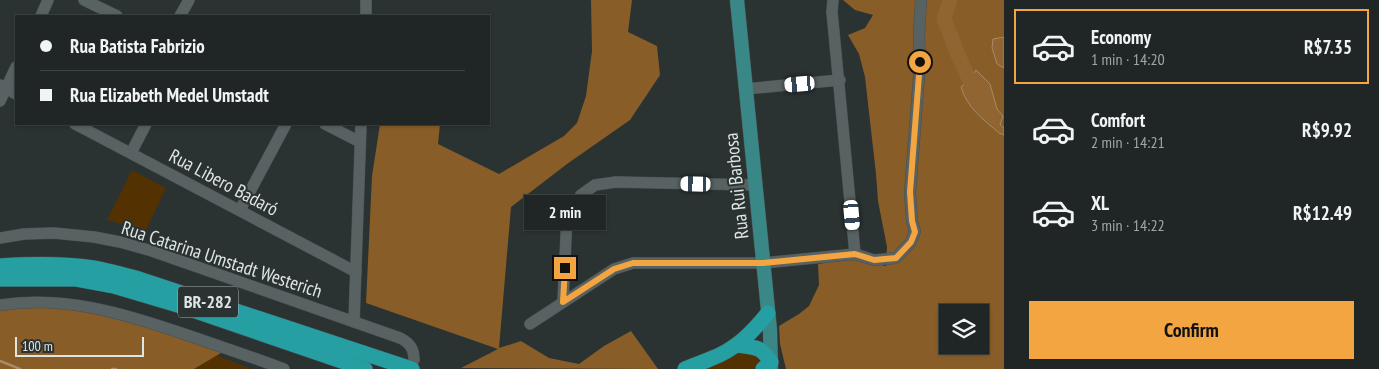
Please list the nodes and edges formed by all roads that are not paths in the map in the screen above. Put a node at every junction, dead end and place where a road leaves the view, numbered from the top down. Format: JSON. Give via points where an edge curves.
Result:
{"nodes":[{"id":1,"x":48,"y":0,"type":"edge"},
{"id":2,"x":84,"y":0,"type":"edge"},
{"id":3,"x":189,"y":0,"type":"edge"},
{"id":4,"x":737,"y":0,"type":"edge"},
{"id":5,"x":833,"y":0,"type":"edge"},
{"id":6,"x":921,"y":0,"type":"edge"},
{"id":7,"x":364,"y":1,"type":"edge"},
{"id":8,"x":41,"y":15,"type":"edge"},
{"id":9,"x":115,"y":15,"type":"edge"},
{"id":10,"x":181,"y":15,"type":"edge"},
{"id":11,"x":366,"y":15,"type":"edge"},
{"id":12,"x":15,"y":69,"type":"edge"},
{"id":13,"x":840,"y":80,"type":"junction"},
{"id":14,"x":7,"y":89,"type":"edge"},
{"id":15,"x":745,"y":89,"type":"junction"},
{"id":16,"x":0,"y":101,"type":"edge"},
{"id":17,"x":77,"y":125,"type":"edge"},
{"id":18,"x":145,"y":125,"type":"edge"},
{"id":19,"x":285,"y":125,"type":"edge"},
{"id":20,"x":327,"y":125,"type":"edge"},
{"id":21,"x":361,"y":125,"type":"edge"},
{"id":22,"x":360,"y":142,"type":"junction"},
{"id":23,"x":131,"y":153,"type":"junction"},
{"id":24,"x":756,"y":185,"type":"junction"},
{"id":25,"x":240,"y":210,"type":"junction"},
{"id":26,"x":0,"y":238,"type":"edge"},
{"id":27,"x":855,"y":254,"type":"junction"},
{"id":28,"x":763,"y":263,"type":"junction"},
{"id":29,"x":0,"y":266,"type":"edge"},
{"id":30,"x":356,"y":272,"type":"junction"},
{"id":31,"x":0,"y":279,"type":"edge"},
{"id":32,"x":563,"y":302,"type":"junction"},
{"id":33,"x":0,"y":305,"type":"edge"},
{"id":34,"x":768,"y":313,"type":"junction"},
{"id":35,"x":354,"y":322,"type":"junction"},
{"id":36,"x":530,"y":324,"type":"dead end"},
{"id":37,"x":738,"y":345,"type":"junction"},
{"id":38,"x":413,"y":365,"type":"edge"},
{"id":39,"x":768,"y":367,"type":"edge"},
{"id":40,"x":284,"y":369,"type":"edge"},
{"id":41,"x":366,"y":369,"type":"edge"},
{"id":42,"x":685,"y":369,"type":"edge"}],
"edges":[{"from":1,"to":8,"type":"street"},
{"from":2,"to":9,"type":"street"},
{"from":3,"to":10,"type":"street"},
{"from":4,"to":15,"type":"main road","name":"Rua Rui Barbosa"},
{"from":5,"to":13,"type":"street"},
{"from":6,"to":27,"type":"street","via":[[920,62],[910,192],[915,232],[911,242],[896,258],[874,260]]},
{"from":7,"to":11,"type":"street"},
{"from":12,"to":14,"type":"street"},
{"from":13,"to":15,"type":"street"},
{"from":13,"to":27,"type":"street"},
{"from":14,"to":16,"type":"street"},
{"from":15,"to":24,"type":"main road","name":"Rua Rui Barbosa"},
{"from":17,"to":23,"type":"street","name":"Rua Libero Badaró"},
{"from":18,"to":23,"type":"street"},
{"from":19,"to":25,"type":"street"},
{"from":20,"to":22,"type":"street"},
{"from":21,"to":22,"type":"street"},
{"from":22,"to":30,"type":"street"},
{"from":23,"to":25,"type":"street","name":"Rua Libero Badaró"},
{"from":24,"to":28,"type":"main road","name":"Rua Rui Barbosa"},
{"from":24,"to":32,"type":"street","via":[[616,182],[594,185],[581,195],[567,215]]},
{"from":25,"to":30,"type":"street","name":"Rua Libero Badaró"},
{"from":26,"to":35,"type":"street","name":"Rua Catarina Umstadt Westerich","via":[[54,233],[120,242]]},
{"from":27,"to":28,"type":"street"},
{"from":28,"to":32,"type":"street","via":[[633,263],[614,269]]},
{"from":28,"to":34,"type":"main road","name":"Rua Rui Barbosa"},
{"from":29,"to":38,"type":"highway","number":"BR-282","via":[[78,266],[121,274]]},
{"from":30,"to":35,"type":"street"},
{"from":31,"to":41,"type":"highway","number":"BR-282","via":[[76,279],[114,286]]},
{"from":32,"to":36,"type":"street"},
{"from":33,"to":40,"type":"street","via":[[57,302],[94,307],[141,319]]},
{"from":34,"to":37,"type":"highway"},
{"from":34,"to":39,"type":"main road","name":"Rua Rui Barbosa"},
{"from":35,"to":38,"type":"street","name":"Rua Catarina Umstadt Westerich","via":[[407,342],[412,348]]},
{"from":37,"to":39,"type":"highway","via":[[764,351]]},
{"from":37,"to":42,"type":"highway"}]}
